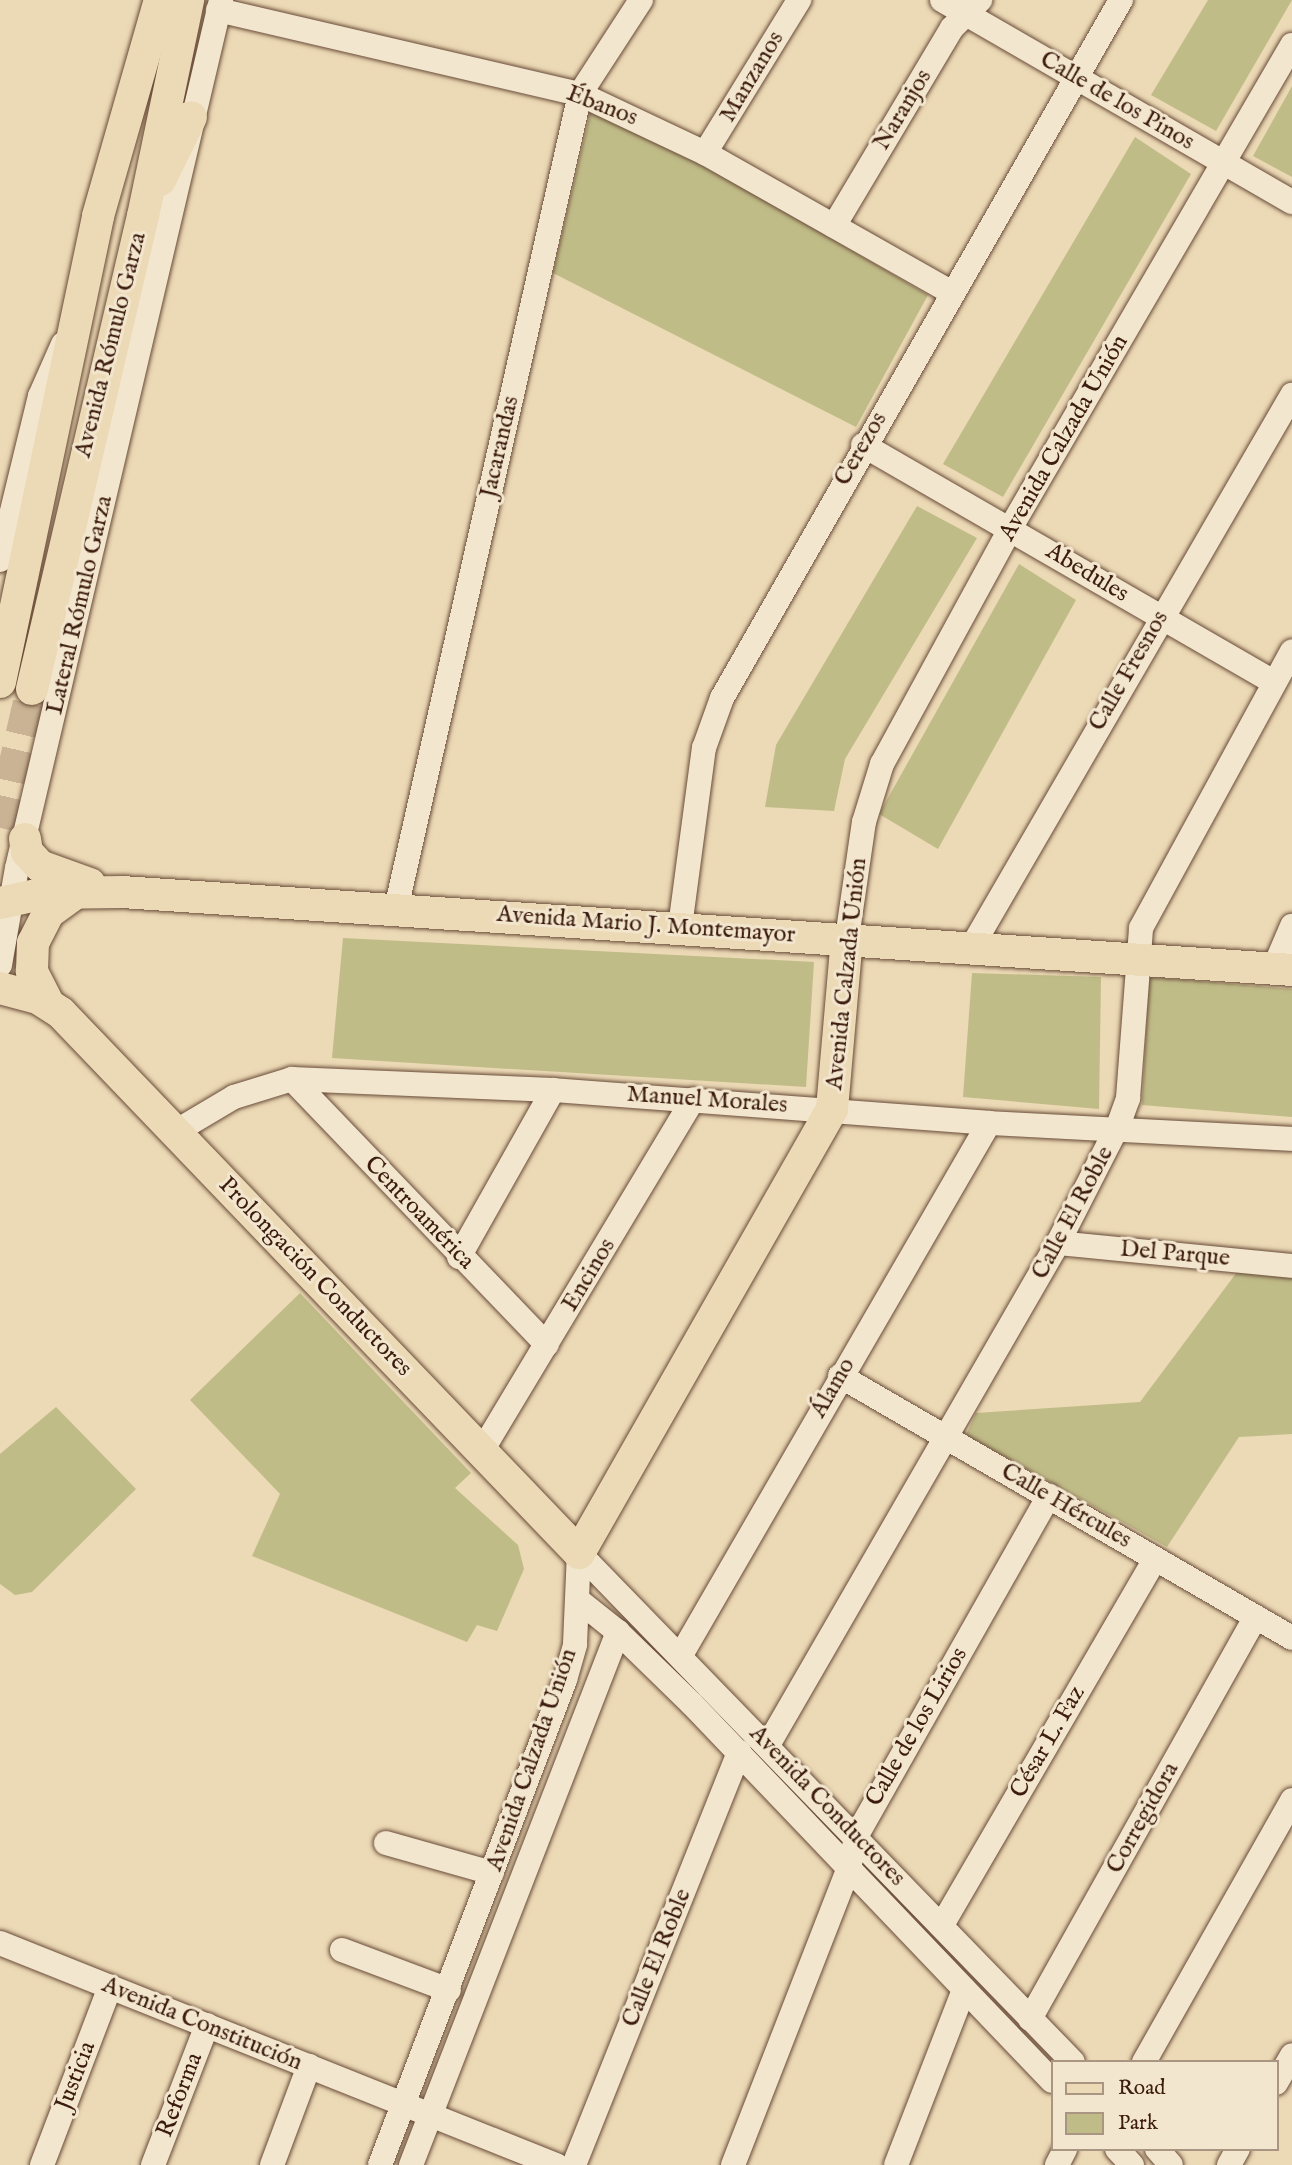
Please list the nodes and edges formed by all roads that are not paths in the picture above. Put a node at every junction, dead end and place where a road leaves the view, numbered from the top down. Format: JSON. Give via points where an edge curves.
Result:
{"nodes":[{"id":1,"x":160,"y":0,"type":"edge"},
{"id":2,"x":188,"y":0,"type":"edge"},
{"id":3,"x":641,"y":0,"type":"edge"},
{"id":4,"x":799,"y":0,"type":"edge"},
{"id":5,"x":942,"y":0,"type":"edge"},
{"id":6,"x":1121,"y":0,"type":"edge"},
{"id":7,"x":219,"y":5,"type":"edge"},
{"id":8,"x":972,"y":6,"type":"edge"},
{"id":9,"x":1292,"y":45,"type":"edge"},
{"id":10,"x":1076,"y":77,"type":"junction"},
{"id":11,"x":580,"y":94,"type":"junction"},
{"id":12,"x":191,"y":117,"type":"junction"},
{"id":13,"x":705,"y":153,"type":"junction"},
{"id":14,"x":1224,"y":162,"type":"junction"},
{"id":15,"x":1292,"y":202,"type":"edge"},
{"id":16,"x":143,"y":216,"type":"junction"},
{"id":17,"x":834,"y":226,"type":"junction"},
{"id":18,"x":952,"y":293,"type":"junction"},
{"id":19,"x":77,"y":316,"type":"junction"},
{"id":20,"x":1292,"y":395,"type":"edge"},
{"id":21,"x":863,"y":445,"type":"junction"},
{"id":22,"x":1011,"y":527,"type":"junction"},
{"id":23,"x":0,"y":560,"type":"edge"},
{"id":24,"x":1160,"y":617,"type":"junction"},
{"id":25,"x":1292,"y":651,"type":"edge"},
{"id":26,"x":0,"y":682,"type":"tunnel mouth"},
{"id":27,"x":1274,"y":682,"type":"junction"},
{"id":28,"x":32,"y":689,"type":"tunnel mouth"},
{"id":29,"x":11,"y":878,"type":"edge"},
{"id":30,"x":78,"y":891,"type":"junction"},
{"id":31,"x":122,"y":892,"type":"junction"},
{"id":32,"x":396,"y":909,"type":"junction"},
{"id":33,"x":1292,"y":926,"type":"edge"},
{"id":34,"x":680,"y":927,"type":"junction"},
{"id":35,"x":847,"y":938,"type":"junction"},
{"id":36,"x":970,"y":950,"type":"junction"},
{"id":37,"x":1135,"y":960,"type":"junction"},
{"id":38,"x":0,"y":965,"type":"edge"},
{"id":39,"x":1283,"y":969,"type":"edge"},
{"id":40,"x":18,"y":997,"type":"edge"},
{"id":41,"x":292,"y":1079,"type":"junction"},
{"id":42,"x":554,"y":1090,"type":"junction"},
{"id":43,"x":693,"y":1099,"type":"junction"},
{"id":44,"x":832,"y":1109,"type":"junction"},
{"id":45,"x":989,"y":1123,"type":"junction"},
{"id":46,"x":1118,"y":1126,"type":"junction"},
{"id":47,"x":175,"y":1132,"type":"junction"},
{"id":48,"x":1292,"y":1139,"type":"edge"},
{"id":49,"x":1058,"y":1243,"type":"junction"},
{"id":50,"x":459,"y":1256,"type":"junction"},
{"id":51,"x":1292,"y":1266,"type":"edge"},
{"id":52,"x":547,"y":1345,"type":"junction"},
{"id":53,"x":840,"y":1376,"type":"junction"},
{"id":54,"x":947,"y":1437,"type":"junction"},
{"id":55,"x":483,"y":1449,"type":"junction"},
{"id":56,"x":1049,"y":1495,"type":"junction"},
{"id":57,"x":579,"y":1553,"type":"junction"},
{"id":58,"x":1154,"y":1559,"type":"junction"},
{"id":59,"x":578,"y":1600,"type":"junction"},
{"id":60,"x":1256,"y":1617,"type":"junction"},
{"id":61,"x":618,"y":1632,"type":"junction"},
{"id":62,"x":1292,"y":1638,"type":"edge"},
{"id":63,"x":681,"y":1655,"type":"junction"},
{"id":64,"x":768,"y":1745,"type":"junction"},
{"id":65,"x":739,"y":1752,"type":"junction"},
{"id":66,"x":1292,"y":1800,"type":"edge"},
{"id":67,"x":857,"y":1835,"type":"junction"},
{"id":68,"x":386,"y":1843,"type":"dead end"},
{"id":69,"x":849,"y":1867,"type":"junction"},
{"id":70,"x":492,"y":1873,"type":"junction"},
{"id":71,"x":942,"y":1925,"type":"junction"},
{"id":72,"x":1,"y":1945,"type":"edge"},
{"id":73,"x":342,"y":1950,"type":"dead end"},
{"id":74,"x":110,"y":1987,"type":"junction"},
{"id":75,"x":449,"y":1990,"type":"junction"},
{"id":76,"x":964,"y":1990,"type":"junction"},
{"id":77,"x":1030,"y":2019,"type":"junction"},
{"id":78,"x":207,"y":2025,"type":"junction"},
{"id":79,"x":1292,"y":2056,"type":"edge"},
{"id":80,"x":1071,"y":2060,"type":"edge"},
{"id":81,"x":1145,"y":2060,"type":"edge"},
{"id":82,"x":309,"y":2066,"type":"junction"},
{"id":83,"x":1050,"y":2079,"type":"edge"},
{"id":84,"x":1278,"y":2080,"type":"edge"},
{"id":85,"x":404,"y":2103,"type":"junction"},
{"id":86,"x":431,"y":2114,"type":"junction"},
{"id":87,"x":1119,"y":2151,"type":"edge"},
{"id":88,"x":1159,"y":2151,"type":"edge"},
{"id":89,"x":42,"y":2165,"type":"edge"},
{"id":90,"x":153,"y":2165,"type":"edge"},
{"id":91,"x":271,"y":2165,"type":"edge"},
{"id":92,"x":380,"y":2165,"type":"edge"},
{"id":93,"x":411,"y":2165,"type":"edge"},
{"id":94,"x":555,"y":2165,"type":"edge"},
{"id":95,"x":574,"y":2165,"type":"edge"},
{"id":96,"x":733,"y":2165,"type":"edge"},
{"id":97,"x":895,"y":2165,"type":"edge"},
{"id":98,"x":1132,"y":2165,"type":"edge"},
{"id":99,"x":1171,"y":2165,"type":"edge"}],
"edges":[{"from":1,"to":19,"type":"main road","name":"Avenida Rómulo Garza","via":[[98,216]]},
{"from":2,"to":16,"type":"main road","name":"Avenida Rómulo Garza"},
{"from":3,"to":11,"type":"street","name":"Jacarandas"},
{"from":4,"to":13,"type":"street","name":"Manzanos"},
{"from":5,"to":8,"type":"street","name":"Calle de los Pinos"},
{"from":6,"to":10,"type":"street","name":"Cerezos"},
{"from":7,"to":11,"type":"street","name":"Ébanos"},
{"from":7,"to":12,"type":"street","name":"Lateral Rómulo Garza"},
{"from":8,"to":10,"type":"street","name":"Calle de los Pinos"},
{"from":8,"to":17,"type":"street","name":"Naranjos"},
{"from":9,"to":14,"type":"street","name":"Avenida Calzada Unión"},
{"from":10,"to":14,"type":"street","name":"Calle de los Pinos"},
{"from":10,"to":18,"type":"street","name":"Cerezos"},
{"from":11,"to":13,"type":"street","name":"Ébanos"},
{"from":11,"to":32,"type":"street","name":"Jacarandas"},
{"from":12,"to":16,"type":"main road"},
{"from":12,"to":29,"type":"street","name":"Lateral Rómulo Garza"},
{"from":13,"to":17,"type":"street","name":"Ébanos"},
{"from":14,"to":15,"type":"street","name":"Calle de los Pinos"},
{"from":14,"to":22,"type":"street","name":"Avenida Calzada Unión"},
{"from":16,"to":28,"type":"main road","name":"Avenida Rómulo Garza"},
{"from":17,"to":18,"type":"street","name":"Ébanos"},
{"from":18,"to":21,"type":"street","name":"Cerezos"},
{"from":19,"to":23,"type":"street","via":[[40,396]]},
{"from":19,"to":26,"type":"main road","name":"Avenida Rómulo Garza"},
{"from":20,"to":24,"type":"street","name":"Calle Fresnos"},
{"from":21,"to":22,"type":"street","name":"Abedules"},
{"from":21,"to":34,"type":"street","name":"Cerezos","via":[[712,719],[697,786]]},
{"from":22,"to":24,"type":"street","name":"Abedules"},
{"from":22,"to":35,"type":"street","name":"Avenida Calzada Unión","via":[[872,788]]},
{"from":24,"to":27,"type":"street","name":"Abedules"},
{"from":24,"to":36,"type":"street","name":"Calle Fresnos"},
{"from":25,"to":27,"type":"street","name":"Calle El Roble"},
{"from":27,"to":37,"type":"street","name":"Calle El Roble","via":[[1154,898],[1141,928]]},
{"from":29,"to":30,"type":"main road","name":"Avenida Mario J. Montemayor"},
{"from":29,"to":31,"type":"main road","via":[[30,857],[47,870]]},
{"from":29,"to":38,"type":"street","name":"Lateral Rómulo Garza"},
{"from":30,"to":31,"type":"main road","name":"Avenida Mario J. Montemayor"},
{"from":30,"to":40,"type":"main road","name":"Prolongación Conductores","via":[[48,913],[33,943],[32,971]]},
{"from":31,"to":32,"type":"main road","name":"Avenida Mario J. Montemayor"},
{"from":32,"to":34,"type":"main road","name":"Avenida Mario J. Montemayor"},
{"from":33,"to":39,"type":"street"},
{"from":34,"to":35,"type":"main road","name":"Avenida Mario J. Montemayor"},
{"from":35,"to":36,"type":"main road","name":"Avenida Mario J. Montemayor"},
{"from":35,"to":44,"type":"main road","name":"Avenida Calzada Unión"},
{"from":36,"to":37,"type":"main road","name":"Avenida Mario J. Montemayor"},
{"from":37,"to":39,"type":"main road","name":"Avenida Mario J. Montemayor"},
{"from":37,"to":46,"type":"street","name":"Calle El Roble","via":[[1128,1098]]},
{"from":40,"to":47,"type":"main road","name":"Prolongación Conductores"},
{"from":41,"to":42,"type":"street","name":"Manuel Morales"},
{"from":41,"to":47,"type":"street","name":"Manuel Morales","via":[[234,1097]]},
{"from":41,"to":50,"type":"street","name":"Centroamérica"},
{"from":42,"to":43,"type":"street","name":"Manuel Morales"},
{"from":42,"to":50,"type":"street"},
{"from":43,"to":44,"type":"street","name":"Manuel Morales"},
{"from":43,"to":52,"type":"street","name":"Encinos"},
{"from":44,"to":45,"type":"street","name":"Manuel Morales"},
{"from":44,"to":57,"type":"main road","name":"Avenida Calzada Unión"},
{"from":45,"to":46,"type":"street","name":"Manuel Morales"},
{"from":45,"to":53,"type":"street","name":"Álamo"},
{"from":46,"to":48,"type":"street","name":"Manuel Morales"},
{"from":46,"to":49,"type":"street","name":"Calle El Roble"},
{"from":47,"to":55,"type":"main road","name":"Prolongación Conductores"},
{"from":49,"to":51,"type":"street","name":"Del Parque"},
{"from":49,"to":54,"type":"street","name":"Calle El Roble"},
{"from":50,"to":52,"type":"street","name":"Centroamérica"},
{"from":52,"to":55,"type":"street","name":"Encinos"},
{"from":53,"to":54,"type":"street","name":"Calle Hércules"},
{"from":53,"to":63,"type":"street","name":"Álamo"},
{"from":54,"to":56,"type":"street","name":"Calle Hércules"},
{"from":54,"to":64,"type":"street","name":"Calle El Roble"},
{"from":55,"to":57,"type":"main road","name":"Prolongación Conductores"},
{"from":56,"to":58,"type":"street","name":"Calle Hércules"},
{"from":56,"to":67,"type":"street","name":"Calle de los Lirios"},
{"from":57,"to":59,"type":"street","name":"Avenida Calzada Unión"},
{"from":57,"to":63,"type":"street","name":"Avenida Conductores"},
{"from":58,"to":60,"type":"street","name":"Calle Hércules"},
{"from":58,"to":71,"type":"street","name":"César L. Faz"},
{"from":59,"to":61,"type":"street","name":"Avenida Conductores"},
{"from":59,"to":70,"type":"street","name":"Avenida Calzada Unión","via":[[575,1644],[565,1680]]},
{"from":60,"to":62,"type":"street","name":"Calle Hércules"},
{"from":60,"to":77,"type":"street","name":"Corregidora"},
{"from":61,"to":65,"type":"street","name":"Avenida Conductores"},
{"from":61,"to":86,"type":"street","name":"Avenida Calzada Unión"},
{"from":63,"to":64,"type":"street","name":"Avenida Conductores"},
{"from":64,"to":67,"type":"street","name":"Avenida Conductores"},
{"from":65,"to":69,"type":"street","name":"Avenida Conductores"},
{"from":65,"to":95,"type":"street","name":"Calle El Roble"},
{"from":66,"to":81,"type":"street"},
{"from":67,"to":69,"type":"street","name":"Calle de los Lirios"},
{"from":67,"to":71,"type":"street","name":"Avenida Conductores"},
{"from":68,"to":70,"type":"street"},
{"from":69,"to":76,"type":"street","name":"Avenida Conductores"},
{"from":69,"to":96,"type":"street","name":"Calle de los Lirios"},
{"from":70,"to":75,"type":"street","name":"Avenida Calzada Unión"},
{"from":71,"to":77,"type":"street","name":"Avenida Conductores"},
{"from":72,"to":74,"type":"street","name":"Avenida Constitución"},
{"from":73,"to":75,"type":"street"},
{"from":74,"to":78,"type":"street","name":"Avenida Constitución"},
{"from":74,"to":89,"type":"street","name":"Justicia"},
{"from":75,"to":85,"type":"street","name":"Avenida Calzada Unión"},
{"from":76,"to":83,"type":"street","name":"Avenida Conductores"},
{"from":76,"to":97,"type":"street"},
{"from":77,"to":80,"type":"street","name":"Avenida Conductores"},
{"from":78,"to":82,"type":"street","name":"Avenida Constitución"},
{"from":78,"to":90,"type":"street","name":"Reforma"},
{"from":79,"to":84,"type":"street"},
{"from":82,"to":85,"type":"street","name":"Avenida Constitución"},
{"from":82,"to":91,"type":"street"},
{"from":85,"to":86,"type":"street","name":"Avenida Constitución"},
{"from":85,"to":92,"type":"street","name":"Avenida Calzada Unión"},
{"from":86,"to":93,"type":"street","name":"Avenida Calzada Unión"},
{"from":86,"to":94,"type":"street","name":"Avenida Constitución"},
{"from":87,"to":98,"type":"street"},
{"from":88,"to":99,"type":"street"}]}
